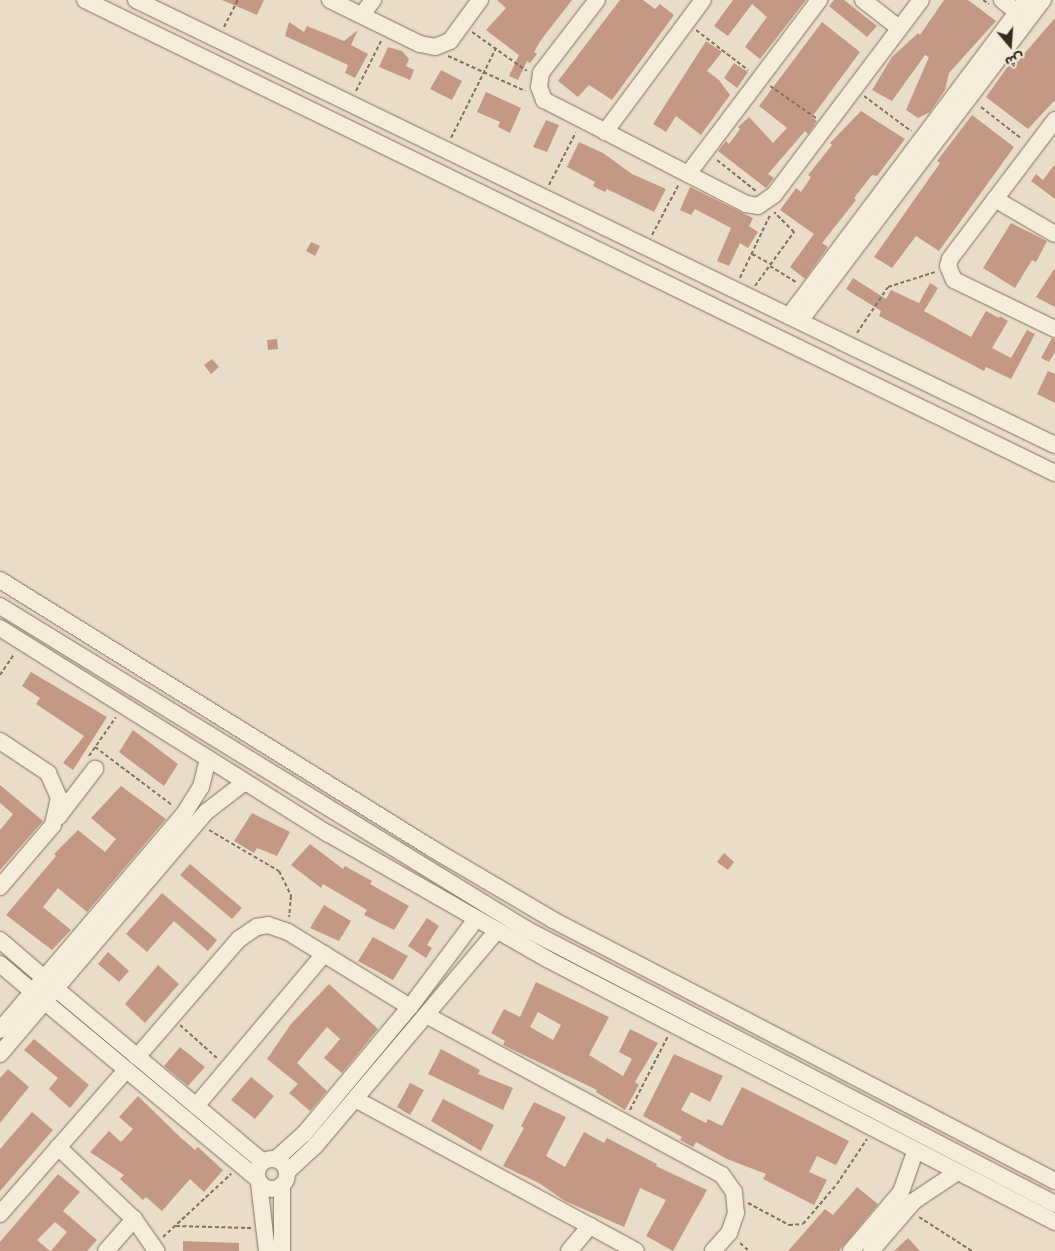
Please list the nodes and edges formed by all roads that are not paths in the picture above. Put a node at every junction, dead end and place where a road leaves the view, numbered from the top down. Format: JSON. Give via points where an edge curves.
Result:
{"nodes":[{"id":1,"x":85,"y":0,"type":"edge"},
{"id":2,"x":136,"y":0,"type":"edge"},
{"id":3,"x":330,"y":0,"type":"edge"},
{"id":4,"x":373,"y":0,"type":"edge"},
{"id":5,"x":480,"y":0,"type":"edge"},
{"id":6,"x":597,"y":0,"type":"edge"},
{"id":7,"x":704,"y":0,"type":"edge"},
{"id":8,"x":819,"y":0,"type":"edge"},
{"id":9,"x":863,"y":0,"type":"edge"},
{"id":10,"x":921,"y":0,"type":"edge"},
{"id":11,"x":1002,"y":0,"type":"edge"},
{"id":12,"x":1043,"y":0,"type":"edge"},
{"id":13,"x":1022,"y":6,"type":"edge"},
{"id":14,"x":362,"y":16,"type":"junction"},
{"id":15,"x":899,"y":28,"type":"junction"},
{"id":16,"x":1055,"y":120,"type":"edge"},
{"id":17,"x":605,"y":132,"type":"junction"},
{"id":18,"x":686,"y":174,"type":"junction"},
{"id":19,"x":541,"y":195,"type":"junction"},
{"id":20,"x":995,"y":200,"type":"junction"},
{"id":21,"x":526,"y":216,"type":"junction"},
{"id":22,"x":1055,"y":234,"type":"edge"},
{"id":23,"x":794,"y":319,"type":"junction"},
{"id":24,"x":1055,"y":329,"type":"edge"},
{"id":25,"x":888,"y":364,"type":"junction"},
{"id":26,"x":877,"y":387,"type":"junction"},
{"id":27,"x":1055,"y":445,"type":"edge"},
{"id":28,"x":1055,"y":473,"type":"edge"},
{"id":29,"x":0,"y":580,"type":"edge"},
{"id":30,"x":0,"y":606,"type":"edge"},
{"id":31,"x":0,"y":628,"type":"edge"},
{"id":32,"x":1,"y":743,"type":"edge"},
{"id":33,"x":208,"y":759,"type":"junction"},
{"id":34,"x":288,"y":759,"type":"junction"},
{"id":35,"x":90,"y":766,"type":"road end"},
{"id":36,"x":276,"y":777,"type":"junction"},
{"id":37,"x":245,"y":782,"type":"junction"},
{"id":38,"x":56,"y":818,"type":"junction"},
{"id":39,"x":186,"y":823,"type":"junction"},
{"id":40,"x":0,"y":887,"type":"edge"},
{"id":41,"x":476,"y":919,"type":"junction"},
{"id":42,"x":497,"y":931,"type":"junction"},
{"id":43,"x":0,"y":940,"type":"edge"},
{"id":44,"x":324,"y":954,"type":"junction"},
{"id":45,"x":0,"y":964,"type":"edge"},
{"id":46,"x":50,"y":983,"type":"junction"},
{"id":47,"x":38,"y":996,"type":"junction"},
{"id":48,"x":410,"y":1006,"type":"junction"},
{"id":49,"x":426,"y":1015,"type":"junction"},
{"id":50,"x":0,"y":1030,"type":"edge"},
{"id":51,"x":0,"y":1054,"type":"edge"},
{"id":52,"x":137,"y":1057,"type":"junction"},
{"id":53,"x":126,"y":1070,"type":"junction"},
{"id":54,"x":355,"y":1099,"type":"junction"},
{"id":55,"x":196,"y":1106,"type":"junction"},
{"id":56,"x":989,"y":1146,"type":"junction"},
{"id":57,"x":58,"y":1147,"type":"junction"},
{"id":58,"x":915,"y":1152,"type":"junction"},
{"id":59,"x":269,"y":1161,"type":"junction"},
{"id":60,"x":979,"y":1164,"type":"junction"},
{"id":61,"x":956,"y":1173,"type":"junction"},
{"id":62,"x":284,"y":1179,"type":"junction"},
{"id":63,"x":258,"y":1181,"type":"junction"},
{"id":64,"x":1055,"y":1181,"type":"edge"},
{"id":65,"x":1055,"y":1204,"type":"edge"},
{"id":66,"x":0,"y":1214,"type":"edge"},
{"id":67,"x":134,"y":1219,"type":"junction"},
{"id":68,"x":1055,"y":1222,"type":"edge"},
{"id":69,"x":590,"y":1226,"type":"junction"},
{"id":70,"x":155,"y":1248,"type":"edge"},
{"id":71,"x":106,"y":1251,"type":"edge"},
{"id":72,"x":267,"y":1251,"type":"edge"},
{"id":73,"x":282,"y":1251,"type":"edge"},
{"id":74,"x":569,"y":1251,"type":"edge"},
{"id":75,"x":636,"y":1251,"type":"edge"},
{"id":76,"x":713,"y":1251,"type":"edge"},
{"id":77,"x":851,"y":1251,"type":"edge"},
{"id":78,"x":871,"y":1251,"type":"edge"}],
"edges":[{"from":1,"to":21,"type":"street"},
{"from":2,"to":19,"type":"street"},
{"from":3,"to":14,"type":"street"},
{"from":4,"to":14,"type":"street"},
{"from":5,"to":14,"type":"street","via":[[443,45],[427,47]]},
{"from":6,"to":17,"type":"street","via":[[539,80],[544,100]]},
{"from":7,"to":17,"type":"street"},
{"from":8,"to":18,"type":"street"},
{"from":9,"to":15,"type":"street"},
{"from":10,"to":15,"type":"street"},
{"from":11,"to":13,"type":"street"},
{"from":12,"to":23,"type":"street"},
{"from":13,"to":23,"type":"street","via":[[808,290]]},
{"from":15,"to":18,"type":"street","via":[[768,205],[751,206]]},
{"from":16,"to":20,"type":"street"},
{"from":17,"to":18,"type":"street"},
{"from":19,"to":21,"type":"street"},
{"from":19,"to":23,"type":"street"},
{"from":20,"to":22,"type":"street"},
{"from":20,"to":24,"type":"street","via":[[950,259],[950,274],[954,280]]},
{"from":21,"to":26,"type":"street"},
{"from":23,"to":25,"type":"street"},
{"from":25,"to":26,"type":"street"},
{"from":25,"to":27,"type":"street"},
{"from":26,"to":28,"type":"street"},
{"from":29,"to":34,"type":"street"},
{"from":30,"to":36,"type":"street"},
{"from":31,"to":33,"type":"street"},
{"from":32,"to":38,"type":"street","via":[[41,767],[54,780],[59,798]]},
{"from":33,"to":37,"type":"street"},
{"from":33,"to":39,"type":"street"},
{"from":34,"to":36,"type":"street"},
{"from":34,"to":56,"type":"street","via":[[553,920]]},
{"from":35,"to":38,"type":"street"},
{"from":36,"to":60,"type":"street","via":[[526,929]]},
{"from":37,"to":39,"type":"street"},
{"from":37,"to":41,"type":"street"},
{"from":38,"to":40,"type":"street"},
{"from":39,"to":46,"type":"street"},
{"from":41,"to":42,"type":"street"},
{"from":41,"to":48,"type":"street"},
{"from":42,"to":49,"type":"street"},
{"from":42,"to":58,"type":"street"},
{"from":43,"to":46,"type":"street"},
{"from":44,"to":48,"type":"street"},
{"from":44,"to":52,"type":"street","via":[[288,932],[268,926],[247,932]]},
{"from":44,"to":55,"type":"street"},
{"from":45,"to":47,"type":"street"},
{"from":46,"to":47,"type":"street"},
{"from":46,"to":52,"type":"street"},
{"from":47,"to":50,"type":"street"},
{"from":47,"to":51,"type":"street"},
{"from":47,"to":53,"type":"street"},
{"from":48,"to":59,"type":"street","via":[[304,1134]]},
{"from":49,"to":54,"type":"street"},
{"from":49,"to":76,"type":"street","via":[[722,1175],[734,1192],[734,1224]]},
{"from":52,"to":55,"type":"street"},
{"from":53,"to":57,"type":"street"},
{"from":53,"to":63,"type":"street"},
{"from":54,"to":62,"type":"street"},
{"from":54,"to":69,"type":"street"},
{"from":55,"to":59,"type":"street"},
{"from":56,"to":60,"type":"street"},
{"from":56,"to":64,"type":"street"},
{"from":57,"to":66,"type":"street"},
{"from":57,"to":67,"type":"street"},
{"from":58,"to":61,"type":"street"},
{"from":58,"to":77,"type":"street","via":[[901,1192]]},
{"from":59,"to":62,"type":"street"},
{"from":59,"to":63,"type":"street","via":[[257,1169]]},
{"from":60,"to":65,"type":"street"},
{"from":61,"to":68,"type":"street"},
{"from":61,"to":78,"type":"street","via":[[907,1209]]},
{"from":62,"to":63,"type":"street","via":[[270,1189]]},
{"from":62,"to":73,"type":"street"},
{"from":63,"to":72,"type":"street"},
{"from":67,"to":70,"type":"street"},
{"from":67,"to":71,"type":"street"},
{"from":69,"to":74,"type":"street"},
{"from":69,"to":75,"type":"street"}]}
